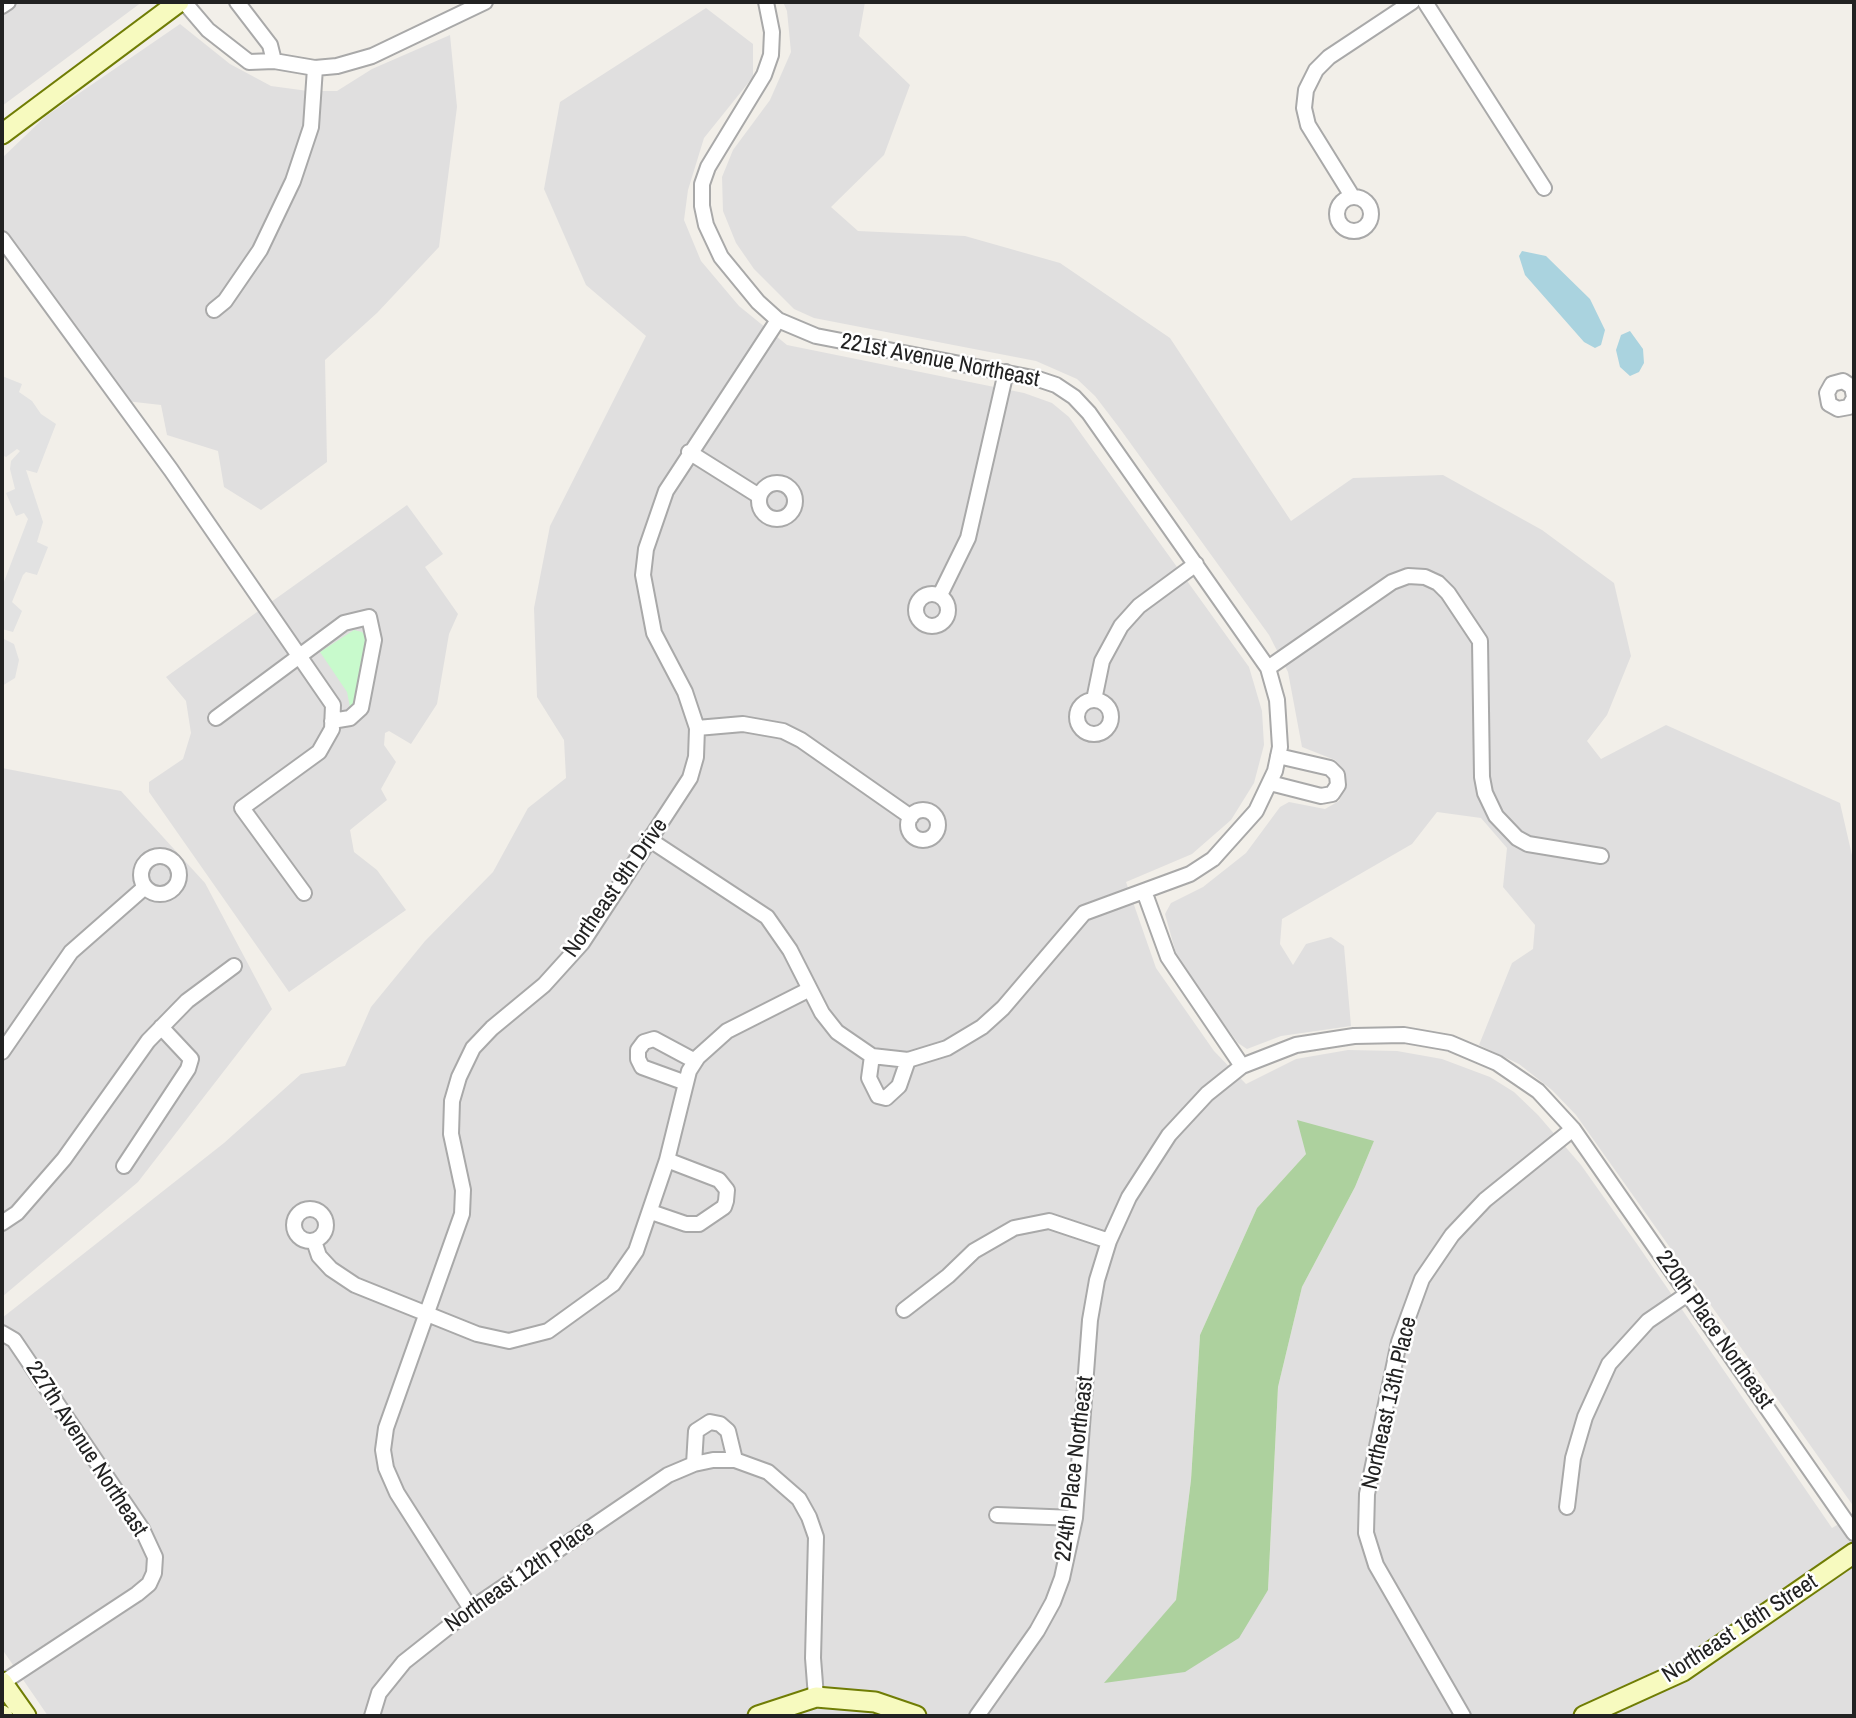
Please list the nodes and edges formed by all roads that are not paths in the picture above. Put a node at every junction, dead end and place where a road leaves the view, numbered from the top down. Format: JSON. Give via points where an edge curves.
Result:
{"nodes":[{"id":1,"x":8,"y":2,"type":"edge"},
{"id":2,"x":181,"y":2,"type":"edge"},
{"id":3,"x":237,"y":2,"type":"edge"},
{"id":4,"x":485,"y":2,"type":"edge"},
{"id":5,"x":766,"y":2,"type":"edge"},
{"id":6,"x":1412,"y":2,"type":"edge"},
{"id":7,"x":1425,"y":2,"type":"edge"},
{"id":8,"x":2,"y":6,"type":"edge"},
{"id":9,"x":274,"y":61,"type":"junction"},
{"id":10,"x":315,"y":68,"type":"junction"},
{"id":11,"x":2,"y":134,"type":"edge"},
{"id":12,"x":1544,"y":188,"type":"dead end"},
{"id":13,"x":1352,"y":196,"type":"dead end"},
{"id":14,"x":2,"y":239,"type":"edge"},
{"id":15,"x":214,"y":310,"type":"dead end"},
{"id":16,"x":778,"y":320,"type":"junction"},
{"id":17,"x":1006,"y":372,"type":"junction"},
{"id":18,"x":690,"y":453,"type":"junction"},
{"id":19,"x":759,"y":496,"type":"dead end"},
{"id":20,"x":1196,"y":564,"type":"junction"},
{"id":21,"x":940,"y":595,"type":"dead end"},
{"id":22,"x":298,"y":656,"type":"junction"},
{"id":23,"x":1268,"y":668,"type":"junction"},
{"id":24,"x":1094,"y":699,"type":"dead end"},
{"id":25,"x":216,"y":718,"type":"dead end"},
{"id":26,"x":332,"y":721,"type":"junction"},
{"id":27,"x":697,"y":728,"type":"junction"},
{"id":28,"x":1278,"y":756,"type":"junction"},
{"id":29,"x":1272,"y":777,"type":"junction"},
{"id":30,"x":911,"y":817,"type":"dead end"},
{"id":31,"x":650,"y":841,"type":"junction"},
{"id":32,"x":1601,"y":856,"type":"dead end"},
{"id":33,"x":145,"y":887,"type":"dead end"},
{"id":34,"x":1144,"y":891,"type":"junction"},
{"id":35,"x":304,"y":893,"type":"dead end"},
{"id":36,"x":234,"y":966,"type":"dead end"},
{"id":37,"x":808,"y":989,"type":"junction"},
{"id":38,"x":161,"y":1027,"type":"junction"},
{"id":39,"x":2,"y":1052,"type":"edge"},
{"id":40,"x":872,"y":1056,"type":"junction"},
{"id":41,"x":908,"y":1060,"type":"junction"},
{"id":42,"x":695,"y":1061,"type":"junction"},
{"id":43,"x":1242,"y":1066,"type":"junction"},
{"id":44,"x":686,"y":1083,"type":"junction"},
{"id":45,"x":1573,"y":1129,"type":"junction"},
{"id":46,"x":667,"y":1160,"type":"junction"},
{"id":47,"x":124,"y":1166,"type":"dead end"},
{"id":48,"x":651,"y":1212,"type":"junction"},
{"id":49,"x":2,"y":1223,"type":"edge"},
{"id":50,"x":314,"y":1241,"type":"dead end"},
{"id":51,"x":1109,"y":1241,"type":"junction"},
{"id":52,"x":1689,"y":1293,"type":"junction"},
{"id":53,"x":904,"y":1310,"type":"dead end"},
{"id":54,"x":424,"y":1314,"type":"junction"},
{"id":55,"x":2,"y":1333,"type":"edge"},
{"id":56,"x":735,"y":1460,"type":"junction"},
{"id":57,"x":694,"y":1464,"type":"junction"},
{"id":58,"x":1567,"y":1507,"type":"dead end"},
{"id":59,"x":997,"y":1515,"type":"dead end"},
{"id":60,"x":1075,"y":1518,"type":"junction"},
{"id":61,"x":1854,"y":1533,"type":"edge"},
{"id":62,"x":1854,"y":1553,"type":"edge"},
{"id":63,"x":471,"y":1609,"type":"junction"},
{"id":64,"x":2,"y":1682,"type":"edge"},
{"id":65,"x":816,"y":1697,"type":"junction"},
{"id":66,"x":18,"y":1716,"type":"edge"},
{"id":67,"x":26,"y":1716,"type":"edge"},
{"id":68,"x":372,"y":1716,"type":"edge"},
{"id":69,"x":758,"y":1716,"type":"edge"},
{"id":70,"x":916,"y":1716,"type":"edge"},
{"id":71,"x":977,"y":1716,"type":"edge"},
{"id":72,"x":1463,"y":1716,"type":"edge"},
{"id":73,"x":1584,"y":1716,"type":"edge"}],
"edges":[{"from":1,"to":8,"type":"street"},
{"from":2,"to":9,"type":"street","via":[[248,62]]},
{"from":2,"to":11,"type":"street"},
{"from":3,"to":9,"type":"street","via":[[270,45]]},
{"from":4,"to":10,"type":"street","via":[[372,55]]},
{"from":5,"to":16,"type":"street","name":"221st Avenue Northeast","via":[[771,55],[702,184],[702,206],[706,225],[732,272]]},
{"from":6,"to":13,"type":"street","via":[[1329,57],[1306,90],[1308,125]]},
{"from":7,"to":12,"type":"street"},
{"from":9,"to":10,"type":"street"},
{"from":10,"to":15,"type":"street","via":[[311,127],[293,181],[260,250]]},
{"from":14,"to":22,"type":"street","via":[[171,470]]},
{"from":16,"to":17,"type":"street","name":"221st Avenue Northeast","via":[[816,337]]},
{"from":16,"to":18,"type":"street","name":"Northeast 9th Drive"},
{"from":17,"to":20,"type":"street","name":"221st Avenue Northeast","via":[[1056,385],[1074,397]]},
{"from":17,"to":21,"type":"street","via":[[968,538]]},
{"from":18,"to":19,"type":"street"},
{"from":18,"to":27,"type":"street","name":"Northeast 9th Drive","via":[[655,517],[643,575],[654,632],[685,692]]},
{"from":20,"to":23,"type":"street","name":"221st Avenue Northeast"},
{"from":20,"to":24,"type":"street","via":[[1139,606],[1121,626],[1102,661]]},
{"from":22,"to":25,"type":"street"},
{"from":22,"to":26,"type":"street","via":[[332,705]]},
{"from":22,"to":26,"type":"street","via":[[344,623],[369,617],[374,640],[361,708],[350,718]]},
{"from":23,"to":28,"type":"street","name":"221st Avenue Northeast","via":[[1279,721]]},
{"from":23,"to":32,"type":"street","via":[[1392,582],[1408,576],[1437,583],[1480,641],[1482,778],[1496,817],[1528,844]]},
{"from":26,"to":35,"type":"street","via":[[319,752],[243,808]]},
{"from":27,"to":30,"type":"street","via":[[743,724],[783,731]]},
{"from":27,"to":31,"type":"street","name":"Northeast 9th Drive","via":[[690,778]]},
{"from":28,"to":29,"type":"street","name":"221st Avenue Northeast"},
{"from":28,"to":29,"type":"street","via":[[1331,768],[1338,785],[1332,794],[1321,796]]},
{"from":29,"to":34,"type":"street","name":"221st Avenue Northeast","via":[[1256,811],[1213,859],[1190,874]]},
{"from":31,"to":37,"type":"street","via":[[767,917],[790,950]]},
{"from":31,"to":54,"type":"street","name":"Northeast 9th Drive","via":[[582,943],[544,985],[492,1028],[474,1048],[459,1077],[452,1101],[451,1133],[463,1190],[462,1214]]},
{"from":33,"to":39,"type":"street","via":[[71,952]]},
{"from":34,"to":41,"type":"street","name":"221st Avenue Northeast","via":[[1084,913],[982,1027],[947,1048]]},
{"from":34,"to":43,"type":"street","via":[[1173,968]]},
{"from":36,"to":38,"type":"street"},
{"from":37,"to":40,"type":"street","via":[[837,1032]]},
{"from":37,"to":42,"type":"street","via":[[727,1031]]},
{"from":38,"to":47,"type":"street","via":[[191,1059]]},
{"from":38,"to":49,"type":"street","via":[[64,1159],[17,1213]]},
{"from":40,"to":41,"type":"street"},
{"from":40,"to":41,"type":"street","via":[[869,1078],[878,1096],[886,1098],[899,1086]]},
{"from":42,"to":44,"type":"street"},
{"from":42,"to":44,"type":"street","via":[[654,1039],[638,1050],[642,1067]]},
{"from":43,"to":45,"type":"street","via":[[1296,1045],[1354,1036],[1404,1035],[1450,1043],[1497,1063],[1538,1091]]},
{"from":43,"to":51,"type":"street","via":[[1207,1094],[1169,1135],[1129,1197]]},
{"from":44,"to":46,"type":"street"},
{"from":45,"to":52,"type":"street","name":"220th Place Northeast"},
{"from":45,"to":72,"type":"street","name":"Northeast 13th Place","via":[[1485,1200],[1452,1235],[1422,1279],[1399,1342],[1367,1494],[1366,1533],[1390,1593]]},
{"from":46,"to":48,"type":"street"},
{"from":46,"to":48,"type":"street","via":[[719,1180],[727,1190],[724,1208],[699,1224]]},
{"from":48,"to":54,"type":"street","via":[[636,1251],[613,1284],[548,1331],[509,1341]]},
{"from":50,"to":54,"type":"street","via":[[319,1256],[331,1269],[355,1285]]},
{"from":51,"to":53,"type":"street","via":[[1049,1221],[1014,1228],[974,1251]]},
{"from":51,"to":60,"type":"street","name":"224th Place Northeast","via":[[1090,1320]]},
{"from":52,"to":58,"type":"street","via":[[1648,1321],[1605,1373],[1573,1458]]},
{"from":52,"to":61,"type":"street","name":"220th Place Northeast"},
{"from":54,"to":63,"type":"street","name":"Northeast 9th Drive","via":[[383,1450],[397,1493]]},
{"from":55,"to":64,"type":"street","name":"227th Avenue Northeast","via":[[14,1340],[142,1529],[155,1557],[149,1584],[137,1594]]},
{"from":56,"to":57,"type":"street"},
{"from":56,"to":57,"type":"street","via":[[728,1431],[710,1422],[699,1426],[694,1436]]},
{"from":56,"to":65,"type":"street","via":[[784,1483],[799,1499],[816,1537]]},
{"from":57,"to":63,"type":"street","name":"Northeast 12th Place","via":[[647,1489]]},
{"from":59,"to":60,"type":"street"},
{"from":60,"to":71,"type":"street","name":"224th Place Northeast","via":[[1054,1602]]},
{"from":62,"to":73,"type":"street","name":"Northeast 16th Street","via":[[1683,1671]]},
{"from":63,"to":68,"type":"street","name":"Northeast 12th Place","via":[[404,1662],[379,1693]]},
{"from":64,"to":66,"type":"street","via":[[4,1697]]},
{"from":64,"to":67,"type":"street"},
{"from":65,"to":69,"type":"street"},
{"from":65,"to":70,"type":"street","via":[[875,1702]]}]}
